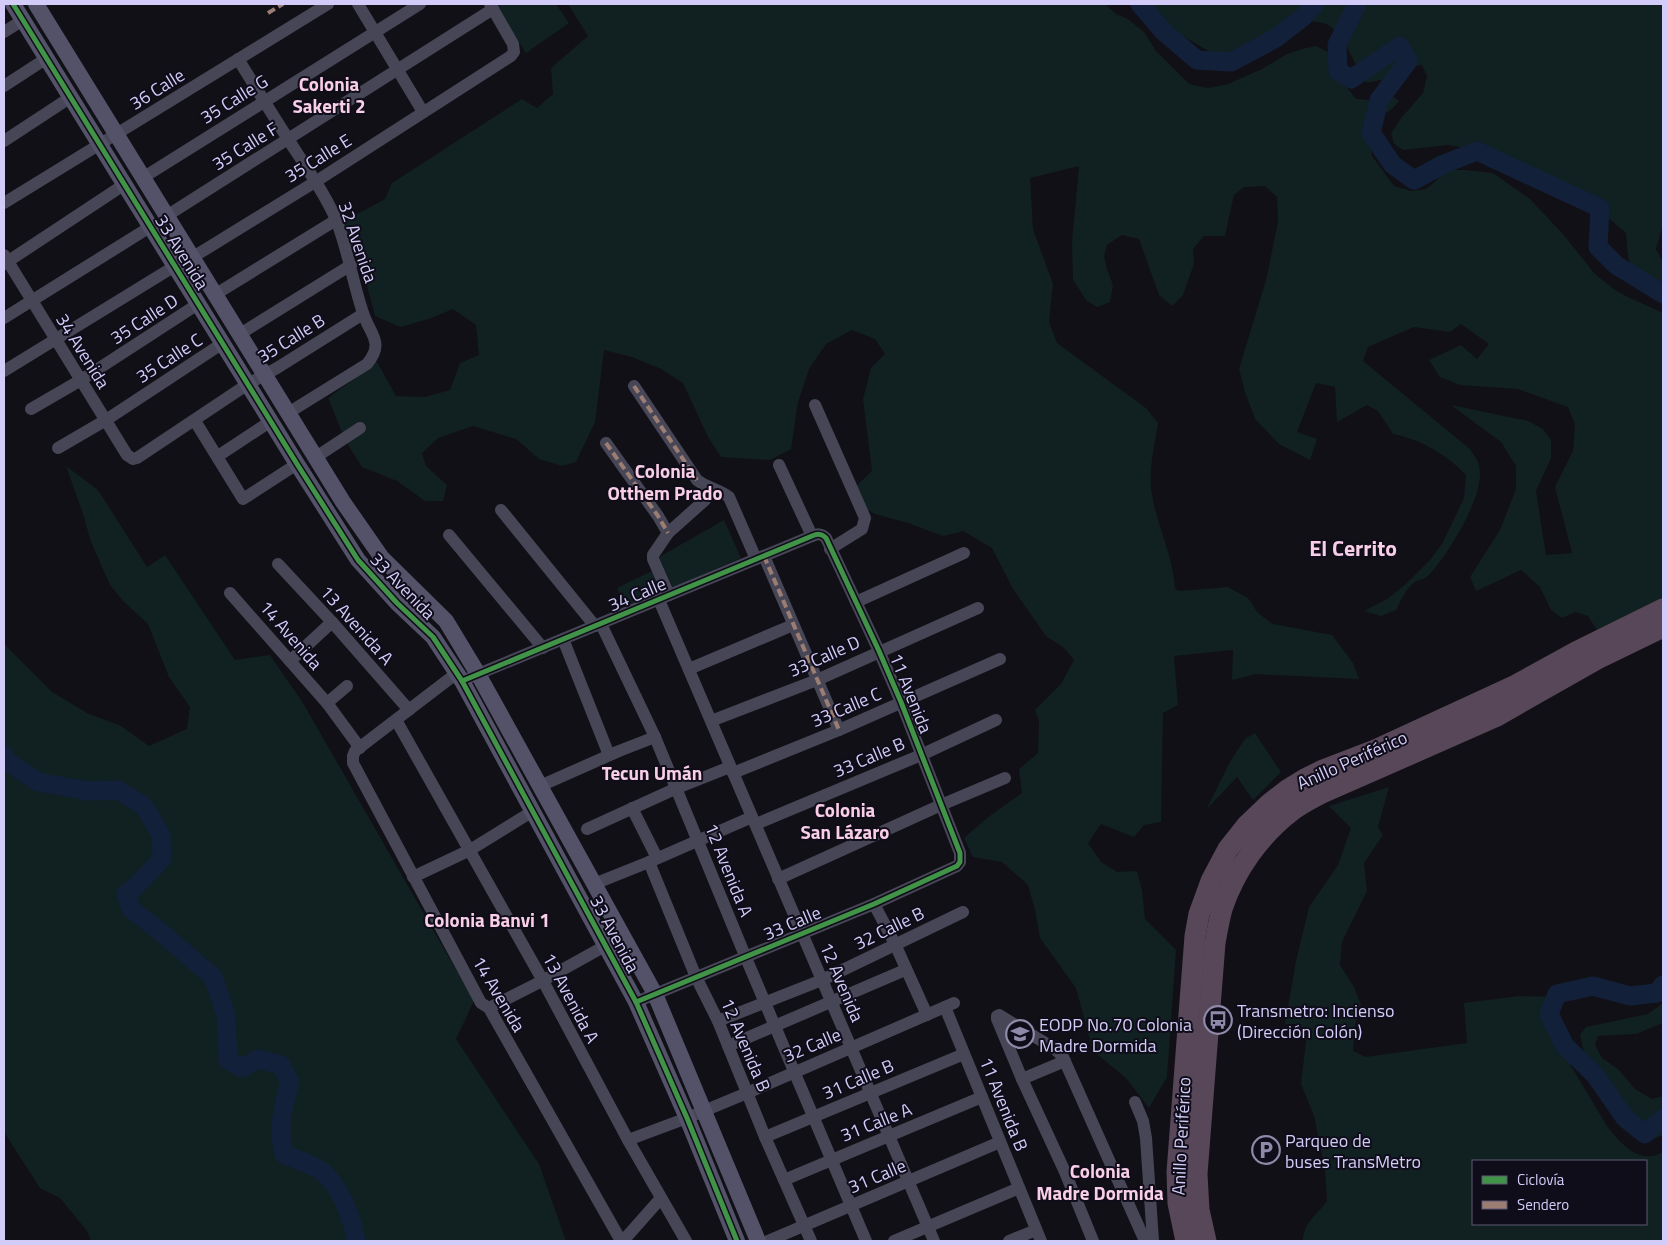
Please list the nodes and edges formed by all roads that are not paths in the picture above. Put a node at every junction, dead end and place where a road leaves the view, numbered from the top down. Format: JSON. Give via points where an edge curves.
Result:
{"nodes":[{"id":1,"x":13,"y":4,"type":"edge"},
{"id":2,"x":36,"y":4,"type":"edge"},
{"id":3,"x":328,"y":4,"type":"edge"},
{"id":4,"x":358,"y":4,"type":"edge"},
{"id":5,"x":420,"y":4,"type":"edge"},
{"id":6,"x":492,"y":6,"type":"edge"},
{"id":7,"x":23,"y":20,"type":"junction"},
{"id":8,"x":374,"y":31,"type":"junction"},
{"id":9,"x":4,"y":32,"type":"edge"},
{"id":10,"x":47,"y":58,"type":"junction"},
{"id":11,"x":238,"y":59,"type":"junction"},
{"id":12,"x":398,"y":70,"type":"junction"},
{"id":13,"x":4,"y":86,"type":"edge"},
{"id":14,"x":71,"y":98,"type":"junction"},
{"id":15,"x":264,"y":101,"type":"junction"},
{"id":16,"x":423,"y":112,"type":"junction"},
{"id":17,"x":118,"y":134,"type":"junction"},
{"id":18,"x":288,"y":139,"type":"junction"},
{"id":19,"x":4,"y":141,"type":"edge"},
{"id":20,"x":100,"y":144,"type":"junction"},
{"id":21,"x":144,"y":177,"type":"junction"},
{"id":22,"x":315,"y":182,"type":"junction"},
{"id":23,"x":125,"y":184,"type":"junction"},
{"id":24,"x":4,"y":203,"type":"edge"},
{"id":25,"x":168,"y":216,"type":"junction"},
{"id":26,"x":336,"y":220,"type":"junction"},
{"id":27,"x":150,"y":227,"type":"junction"},
{"id":28,"x":193,"y":257,"type":"junction"},
{"id":29,"x":5,"y":260,"type":"edge"},
{"id":30,"x":175,"y":266,"type":"junction"},
{"id":31,"x":350,"y":266,"type":"junction"},
{"id":32,"x":216,"y":294,"type":"junction"},
{"id":33,"x":32,"y":302,"type":"junction"},
{"id":34,"x":198,"y":304,"type":"junction"},
{"id":35,"x":363,"y":314,"type":"junction"},
{"id":36,"x":4,"y":318,"type":"edge"},
{"id":37,"x":240,"y":334,"type":"junction"},
{"id":38,"x":56,"y":340,"type":"junction"},
{"id":39,"x":223,"y":343,"type":"junction"},
{"id":40,"x":4,"y":371,"type":"edge"},
{"id":41,"x":265,"y":374,"type":"junction"},
{"id":42,"x":81,"y":380,"type":"junction"},
{"id":43,"x":248,"y":384,"type":"junction"},
{"id":44,"x":634,"y":386,"type":"dead end"},
{"id":45,"x":816,"y":405,"type":"dead end"},
{"id":46,"x":31,"y":409,"type":"dead end"},
{"id":47,"x":288,"y":413,"type":"junction"},
{"id":48,"x":106,"y":420,"type":"junction"},
{"id":49,"x":195,"y":421,"type":"junction"},
{"id":50,"x":271,"y":421,"type":"junction"},
{"id":51,"x":360,"y":428,"type":"dead end"},
{"id":52,"x":606,"y":443,"type":"dead end"},
{"id":53,"x":58,"y":448,"type":"dead end"},
{"id":54,"x":218,"y":456,"type":"junction"},
{"id":55,"x":316,"y":457,"type":"junction"},
{"id":56,"x":137,"y":458,"type":"joint"},
{"id":57,"x":297,"y":464,"type":"junction"},
{"id":58,"x":780,"y":465,"type":"dead end"},
{"id":59,"x":705,"y":500,"type":"dead end"},
{"id":60,"x":501,"y":510,"type":"dead end"},
{"id":61,"x":668,"y":532,"type":"junction"},
{"id":62,"x":449,"y":534,"type":"dead end"},
{"id":63,"x":817,"y":536,"type":"junction"},
{"id":64,"x":830,"y":549,"type":"junction"},
{"id":65,"x":964,"y":553,"type":"dead end"},
{"id":66,"x":760,"y":558,"type":"junction"},
{"id":67,"x":278,"y":564,"type":"dead end"},
{"id":68,"x":230,"y":593,"type":"dead end"},
{"id":69,"x":664,"y":597,"type":"junction"},
{"id":70,"x":856,"y":602,"type":"junction"},
{"id":71,"x":978,"y":608,"type":"dead end"},
{"id":72,"x":1663,"y":608,"type":"edge"},
{"id":73,"x":332,"y":622,"type":"junction"},
{"id":74,"x":793,"y":624,"type":"junction"},
{"id":75,"x":598,"y":625,"type":"junction"},
{"id":76,"x":1663,"y":627,"type":"edge"},
{"id":77,"x":563,"y":639,"type":"junction"},
{"id":78,"x":543,"y":648,"type":"junction"},
{"id":79,"x":879,"y":651,"type":"junction"},
{"id":80,"x":1000,"y":659,"type":"dead end"},
{"id":81,"x":290,"y":661,"type":"junction"},
{"id":82,"x":688,"y":669,"type":"junction"},
{"id":83,"x":478,"y":674,"type":"junction"},
{"id":84,"x":459,"y":677,"type":"junction"},
{"id":85,"x":817,"y":680,"type":"junction"},
{"id":86,"x":347,"y":686,"type":"dead end"},
{"id":87,"x":901,"y":702,"type":"junction"},
{"id":88,"x":328,"y":703,"type":"junction"},
{"id":89,"x":409,"y":710,"type":"junction"},
{"id":90,"x":396,"y":720,"type":"junction"},
{"id":91,"x":996,"y":720,"type":"dead end"},
{"id":92,"x":711,"y":721,"type":"junction"},
{"id":93,"x":838,"y":730,"type":"junction"},
{"id":94,"x":655,"y":737,"type":"junction"},
{"id":95,"x":360,"y":748,"type":"junction"},
{"id":96,"x":609,"y":755,"type":"junction"},
{"id":97,"x":921,"y":755,"type":"junction"},
{"id":98,"x":1377,"y":759,"type":"junction"},
{"id":99,"x":732,"y":770,"type":"junction"},
{"id":100,"x":1006,"y":778,"type":"dead end"},
{"id":101,"x":540,"y":786,"type":"junction"},
{"id":102,"x":677,"y":788,"type":"junction"},
{"id":103,"x":941,"y":805,"type":"junction"},
{"id":104,"x":632,"y":808,"type":"junction"},
{"id":105,"x":533,"y":811,"type":"junction"},
{"id":106,"x":754,"y":821,"type":"junction"},
{"id":107,"x":588,"y":829,"type":"dead end"},
{"id":108,"x":698,"y":840,"type":"junction"},
{"id":109,"x":470,"y":850,"type":"junction"},
{"id":110,"x":653,"y":860,"type":"junction"},
{"id":111,"x":957,"y":866,"type":"joint"},
{"id":112,"x":412,"y":877,"type":"junction"},
{"id":113,"x":778,"y":879,"type":"junction"},
{"id":114,"x":594,"y":884,"type":"junction"},
{"id":115,"x":874,"y":904,"type":"junction"},
{"id":116,"x":963,"y":912,"type":"dead end"},
{"id":117,"x":802,"y":933,"type":"junction"},
{"id":118,"x":895,"y":944,"type":"junction"},
{"id":119,"x":605,"y":946,"type":"junction"},
{"id":120,"x":746,"y":958,"type":"junction"},
{"id":121,"x":905,"y":970,"type":"junction"},
{"id":122,"x":696,"y":977,"type":"junction"},
{"id":123,"x":822,"y":980,"type":"junction"},
{"id":124,"x":542,"y":981,"type":"junction"},
{"id":125,"x":655,"y":994,"type":"junction"},
{"id":126,"x":831,"y":1001,"type":"junction"},
{"id":127,"x":636,"y":1002,"type":"junction"},
{"id":128,"x":764,"y":1002,"type":"junction"},
{"id":129,"x":949,"y":1005,"type":"joint"},
{"id":130,"x":489,"y":1008,"type":"junction"},
{"id":131,"x":927,"y":1015,"type":"junction"},
{"id":132,"x":718,"y":1021,"type":"junction"},
{"id":133,"x":775,"y":1026,"type":"junction"},
{"id":134,"x":728,"y":1046,"type":"junction"},
{"id":135,"x":851,"y":1048,"type":"junction"},
{"id":136,"x":964,"y":1054,"type":"junction"},
{"id":137,"x":1065,"y":1060,"type":"junction"},
{"id":138,"x":795,"y":1072,"type":"junction"},
{"id":139,"x":1022,"y":1079,"type":"junction"},
{"id":140,"x":870,"y":1092,"type":"junction"},
{"id":141,"x":747,"y":1093,"type":"junction"},
{"id":142,"x":982,"y":1097,"type":"junction"},
{"id":143,"x":1135,"y":1102,"type":"dead end"},
{"id":144,"x":704,"y":1110,"type":"junction"},
{"id":145,"x":814,"y":1117,"type":"junction"},
{"id":146,"x":687,"y":1118,"type":"junction"},
{"id":147,"x":889,"y":1135,"type":"junction"},
{"id":148,"x":766,"y":1137,"type":"junction"},
{"id":149,"x":628,"y":1140,"type":"junction"},
{"id":150,"x":1000,"y":1142,"type":"junction"},
{"id":151,"x":832,"y":1159,"type":"junction"},
{"id":152,"x":784,"y":1180,"type":"junction"},
{"id":153,"x":908,"y":1181,"type":"junction"},
{"id":154,"x":1019,"y":1188,"type":"junction"},
{"id":155,"x":661,"y":1198,"type":"junction"},
{"id":156,"x":852,"y":1206,"type":"junction"},
{"id":157,"x":928,"y":1226,"type":"junction"},
{"id":158,"x":804,"y":1227,"type":"junction"},
{"id":159,"x":1039,"y":1236,"type":"edge"},
{"id":160,"x":622,"y":1241,"type":"edge"},
{"id":161,"x":686,"y":1241,"type":"edge"},
{"id":162,"x":738,"y":1241,"type":"edge"},
{"id":163,"x":758,"y":1241,"type":"edge"},
{"id":164,"x":768,"y":1241,"type":"edge"},
{"id":165,"x":811,"y":1241,"type":"edge"},
{"id":166,"x":866,"y":1241,"type":"edge"},
{"id":167,"x":894,"y":1241,"type":"edge"},
{"id":168,"x":934,"y":1241,"type":"edge"},
{"id":169,"x":1010,"y":1241,"type":"edge"},
{"id":170,"x":1093,"y":1241,"type":"edge"},
{"id":171,"x":1145,"y":1241,"type":"edge"},
{"id":172,"x":1153,"y":1241,"type":"edge"},
{"id":173,"x":1186,"y":1241,"type":"edge"},
{"id":174,"x":1206,"y":1241,"type":"edge"}],
"edges":[{"from":1,"to":7,"type":"street","name":"33 Avenida"},
{"from":2,"to":17,"type":"street","name":"33 Avenida"},
{"from":3,"to":11,"type":"street","name":"36 Calle"},
{"from":4,"to":8,"type":"street"},
{"from":5,"to":8,"type":"street","name":"35 Calle G"},
{"from":6,"to":12,"type":"street","name":"35 Calle F"},
{"from":6,"to":16,"type":"street","name":"35 Calle E","via":[[513,44],[514,52]]},
{"from":7,"to":9,"type":"street"},
{"from":7,"to":10,"type":"street","name":"33 Avenida"},
{"from":8,"to":12,"type":"street"},
{"from":8,"to":15,"type":"street","name":"35 Calle G"},
{"from":10,"to":13,"type":"street"},
{"from":10,"to":14,"type":"street","name":"33 Avenida"},
{"from":11,"to":15,"type":"street","name":"32 Avenida"},
{"from":11,"to":17,"type":"street","name":"36 Calle"},
{"from":12,"to":16,"type":"street"},
{"from":12,"to":18,"type":"street","name":"35 Calle F"},
{"from":14,"to":19,"type":"street"},
{"from":14,"to":20,"type":"street","name":"33 Avenida"},
{"from":15,"to":18,"type":"street","name":"32 Avenida"},
{"from":15,"to":21,"type":"street","name":"35 Calle G"},
{"from":16,"to":22,"type":"street","name":"35 Calle E"},
{"from":17,"to":20,"type":"street","name":"36 Calle"},
{"from":17,"to":21,"type":"street","name":"33 Avenida"},
{"from":18,"to":22,"type":"street","name":"32 Avenida"},
{"from":18,"to":25,"type":"street","name":"35 Calle F"},
{"from":20,"to":23,"type":"street","name":"33 Avenida"},
{"from":20,"to":24,"type":"street","name":"36 Calle"},
{"from":21,"to":25,"type":"street","name":"33 Avenida"},
{"from":22,"to":26,"type":"street","name":"32 Avenida"},
{"from":22,"to":28,"type":"street","name":"35 Calle E"},
{"from":23,"to":27,"type":"street","name":"33 Avenida"},
{"from":23,"to":29,"type":"street"},
{"from":25,"to":28,"type":"street","name":"33 Avenida"},
{"from":26,"to":31,"type":"street","name":"32 Avenida"},
{"from":26,"to":32,"type":"street"},
{"from":27,"to":30,"type":"street","name":"33 Avenida"},
{"from":27,"to":33,"type":"street"},
{"from":28,"to":32,"type":"street","name":"33 Avenida"},
{"from":29,"to":33,"type":"street","name":"34 Avenida"},
{"from":30,"to":34,"type":"street","name":"33 Avenida"},
{"from":30,"to":38,"type":"street"},
{"from":31,"to":35,"type":"street","name":"32 Avenida"},
{"from":31,"to":37,"type":"street"},
{"from":32,"to":37,"type":"street","name":"33 Avenida"},
{"from":33,"to":36,"type":"street"},
{"from":33,"to":38,"type":"street","name":"34 Avenida"},
{"from":34,"to":39,"type":"street","name":"33 Avenida"},
{"from":34,"to":42,"type":"street","name":"35 Calle D"},
{"from":35,"to":41,"type":"street","name":"35 Calle B"},
{"from":35,"to":47,"type":"street","name":"32 Avenida","via":[[375,340],[373,357],[367,364]]},
{"from":37,"to":41,"type":"street","name":"33 Avenida"},
{"from":38,"to":40,"type":"street"},
{"from":38,"to":42,"type":"street","name":"34 Avenida"},
{"from":39,"to":43,"type":"street","name":"33 Avenida"},
{"from":39,"to":48,"type":"street","name":"35 Calle C"},
{"from":41,"to":43,"type":"street","name":"35 Calle B"},
{"from":41,"to":47,"type":"street","name":"33 Avenida"},
{"from":42,"to":46,"type":"street","name":"35 Calle D"},
{"from":42,"to":48,"type":"street","name":"34 Avenida"},
{"from":43,"to":49,"type":"street","name":"35 Calle B"},
{"from":43,"to":50,"type":"street","name":"33 Avenida"},
{"from":44,"to":66,"type":"street","via":[[697,480],[729,497]]},
{"from":45,"to":64,"type":"street","via":[[865,518],[862,529]]},
{"from":47,"to":55,"type":"street","name":"33 Avenida"},
{"from":48,"to":53,"type":"street","name":"35 Calle C"},
{"from":48,"to":56,"type":"street","name":"34 Avenida","via":[[127,455]]},
{"from":49,"to":54,"type":"street"},
{"from":49,"to":56,"type":"street","name":"35 Calle B"},
{"from":50,"to":54,"type":"street"},
{"from":50,"to":57,"type":"street","name":"33 Avenida"},
{"from":51,"to":55,"type":"street"},
{"from":52,"to":61,"type":"street"},
{"from":54,"to":57,"type":"street","via":[[243,499]]},
{"from":55,"to":83,"type":"street","name":"33 Avenida","via":[[382,558],[446,621]]},
{"from":57,"to":84,"type":"street","name":"33 Avenida","via":[[358,560],[433,636]]},
{"from":58,"to":63,"type":"street","name":"11 Avenida"},
{"from":59,"to":61,"type":"street"},
{"from":60,"to":75,"type":"street","name":"12 Avenida A"},
{"from":61,"to":69,"type":"street","name":"12 Avenida","via":[[653,558]]},
{"from":62,"to":78,"type":"street"},
{"from":63,"to":64,"type":"street","name":"11 Avenida"},
{"from":63,"to":66,"type":"street","name":"34 Calle"},
{"from":64,"to":70,"type":"street","name":"11 Avenida"},
{"from":65,"to":70,"type":"street"},
{"from":66,"to":69,"type":"street","name":"34 Calle"},
{"from":66,"to":74,"type":"street"},
{"from":67,"to":73,"type":"street","name":"13 Avenida A"},
{"from":68,"to":81,"type":"street","name":"14 Avenida"},
{"from":69,"to":75,"type":"street","name":"34 Calle"},
{"from":69,"to":82,"type":"street","name":"12 Avenida"},
{"from":70,"to":79,"type":"street","name":"11 Avenida"},
{"from":71,"to":79,"type":"street","name":"33 Calle D"},
{"from":72,"to":98,"type":"highway","name":"Anillo Periférico"},
{"from":73,"to":81,"type":"street"},
{"from":73,"to":89,"type":"street","name":"13 Avenida A"},
{"from":74,"to":82,"type":"street"},
{"from":74,"to":85,"type":"street"},
{"from":75,"to":77,"type":"street","name":"34 Calle"},
{"from":75,"to":94,"type":"street","name":"12 Avenida A"},
{"from":76,"to":98,"type":"highway","name":"Anillo Periférico","via":[[1597,659],[1495,717]]},
{"from":77,"to":78,"type":"street","name":"34 Calle"},
{"from":77,"to":96,"type":"street"},
{"from":78,"to":83,"type":"street","name":"34 Calle"},
{"from":79,"to":85,"type":"street","name":"33 Calle D"},
{"from":79,"to":87,"type":"street","name":"11 Avenida"},
{"from":80,"to":87,"type":"street","name":"33 Calle C"},
{"from":81,"to":88,"type":"street","name":"14 Avenida"},
{"from":82,"to":92,"type":"street","name":"12 Avenida"},
{"from":83,"to":84,"type":"street","name":"34 Calle"},
{"from":83,"to":101,"type":"street","name":"33 Avenida"},
{"from":84,"to":89,"type":"street","name":"34 Calle"},
{"from":84,"to":105,"type":"street","name":"33 Avenida"},
{"from":85,"to":92,"type":"street","name":"33 Calle D"},
{"from":85,"to":93,"type":"street"},
{"from":86,"to":88,"type":"street"},
{"from":87,"to":93,"type":"street","name":"33 Calle C"},
{"from":87,"to":97,"type":"street","name":"11 Avenida"},
{"from":88,"to":95,"type":"street","name":"14 Avenida"},
{"from":89,"to":90,"type":"street","name":"34 Calle"},
{"from":90,"to":95,"type":"street","name":"34 Calle"},
{"from":90,"to":109,"type":"street","name":"13 Avenida A"},
{"from":91,"to":97,"type":"street","name":"33 Calle B"},
{"from":92,"to":99,"type":"street","name":"12 Avenida"},
{"from":93,"to":99,"type":"street","name":"33 Calle C"},
{"from":94,"to":96,"type":"street"},
{"from":94,"to":102,"type":"street","name":"12 Avenida A"},
{"from":95,"to":112,"type":"street","name":"14 Avenida","via":[[353,756],[354,763]]},
{"from":96,"to":101,"type":"street"},
{"from":97,"to":103,"type":"street","name":"11 Avenida"},
{"from":97,"to":106,"type":"street","name":"33 Calle B"},
{"from":98,"to":173,"type":"highway","name":"Anillo Periférico","via":[[1311,776],[1287,790],[1247,825],[1228,849],[1206,891],[1195,936],[1177,1172],[1178,1202]]},
{"from":98,"to":174,"type":"highway","name":"Anillo Periférico","via":[[1294,809],[1272,828],[1238,872],[1221,911],[1215,943],[1197,1174],[1199,1210]]},
{"from":99,"to":102,"type":"street","name":"33 Calle C"},
{"from":99,"to":106,"type":"street","name":"12 Avenida"},
{"from":100,"to":103,"type":"street"},
{"from":101,"to":114,"type":"street","name":"33 Avenida"},
{"from":102,"to":104,"type":"street","name":"33 Calle C"},
{"from":102,"to":108,"type":"street","name":"12 Avenida A"},
{"from":103,"to":111,"type":"street","name":"11 Avenida","via":[[960,853]]},
{"from":103,"to":113,"type":"street"},
{"from":104,"to":107,"type":"street","name":"33 Calle C"},
{"from":104,"to":110,"type":"street","name":"12 Avenida B"},
{"from":105,"to":109,"type":"street"},
{"from":105,"to":119,"type":"street","name":"33 Avenida"},
{"from":106,"to":108,"type":"street","name":"33 Calle B"},
{"from":106,"to":113,"type":"street","name":"12 Avenida"},
{"from":108,"to":110,"type":"street","name":"33 Calle B"},
{"from":108,"to":120,"type":"street","name":"12 Avenida A"},
{"from":109,"to":112,"type":"street"},
{"from":109,"to":124,"type":"street","name":"13 Avenida A"},
{"from":110,"to":114,"type":"street","name":"33 Calle B"},
{"from":110,"to":122,"type":"street","name":"12 Avenida B"},
{"from":111,"to":115,"type":"street","name":"33 Calle"},
{"from":112,"to":130,"type":"street","name":"14 Avenida","via":[[481,1002]]},
{"from":113,"to":117,"type":"street","name":"12 Avenida"},
{"from":114,"to":125,"type":"street","name":"33 Avenida"},
{"from":115,"to":117,"type":"street","name":"33 Calle"},
{"from":115,"to":118,"type":"street"},
{"from":116,"to":118,"type":"street","name":"32 Calle B"},
{"from":117,"to":120,"type":"street","name":"33 Calle"},
{"from":117,"to":123,"type":"street","name":"12 Avenida"},
{"from":118,"to":121,"type":"street"},
{"from":118,"to":123,"type":"street","name":"32 Calle B"},
{"from":119,"to":124,"type":"street"},
{"from":119,"to":127,"type":"street","name":"33 Avenida"},
{"from":120,"to":122,"type":"street","name":"33 Calle"},
{"from":120,"to":128,"type":"street","name":"12 Avenida A"},
{"from":121,"to":126,"type":"street"},
{"from":121,"to":131,"type":"street"},
{"from":122,"to":125,"type":"street","name":"33 Calle"},
{"from":122,"to":132,"type":"street","name":"12 Avenida B"},
{"from":123,"to":126,"type":"street","name":"12 Avenida"},
{"from":123,"to":128,"type":"street","name":"32 Calle B"},
{"from":124,"to":130,"type":"street"},
{"from":124,"to":149,"type":"street","name":"13 Avenida A"},
{"from":125,"to":127,"type":"street","name":"33 Calle"},
{"from":125,"to":144,"type":"street","name":"33 Avenida"},
{"from":126,"to":133,"type":"street"},
{"from":126,"to":135,"type":"street","name":"12 Avenida"},
{"from":127,"to":146,"type":"street","name":"33 Avenida"},
{"from":128,"to":132,"type":"street","name":"32 Calle B"},
{"from":128,"to":133,"type":"street","name":"12 Avenida A"},
{"from":129,"to":131,"type":"street","name":"32 Calle"},
{"from":129,"to":136,"type":"street","name":"11 Avenida B"},
{"from":130,"to":160,"type":"street","name":"14 Avenida"},
{"from":131,"to":135,"type":"street","name":"32 Calle"},
{"from":132,"to":134,"type":"street","name":"12 Avenida B"},
{"from":133,"to":134,"type":"street"},
{"from":133,"to":138,"type":"street","name":"12 Avenida A"},
{"from":134,"to":141,"type":"street","name":"12 Avenida B"},
{"from":135,"to":138,"type":"street","name":"32 Calle"},
{"from":135,"to":140,"type":"street","name":"12 Avenida"},
{"from":136,"to":140,"type":"street","name":"31 Calle B"},
{"from":136,"to":142,"type":"street","name":"11 Avenida B"},
{"from":137,"to":139,"type":"street"},
{"from":137,"to":139,"type":"street","via":[[1054,1049],[1002,1015],[997,1016]]},
{"from":137,"to":171,"type":"street"},
{"from":138,"to":141,"type":"street","name":"32 Calle"},
{"from":138,"to":145,"type":"street","name":"12 Avenida A"},
{"from":139,"to":170,"type":"street"},
{"from":140,"to":145,"type":"street","name":"31 Calle B"},
{"from":140,"to":147,"type":"street","name":"12 Avenida"},
{"from":141,"to":144,"type":"street","name":"32 Calle"},
{"from":141,"to":148,"type":"street","name":"12 Avenida B"},
{"from":142,"to":147,"type":"street","name":"31 Calle A"},
{"from":142,"to":150,"type":"street","name":"11 Avenida B"},
{"from":143,"to":172,"type":"street","via":[[1146,1138]]},
{"from":144,"to":146,"type":"street","name":"32 Calle"},
{"from":144,"to":163,"type":"street","name":"33 Avenida"},
{"from":145,"to":148,"type":"street","name":"31 Calle B"},
{"from":145,"to":151,"type":"street","name":"12 Avenida A"},
{"from":146,"to":149,"type":"street","name":"32 Calle"},
{"from":146,"to":162,"type":"street","name":"33 Avenida"},
{"from":147,"to":151,"type":"street","name":"31 Calle A"},
{"from":147,"to":153,"type":"street","name":"12 Avenida"},
{"from":148,"to":152,"type":"street","name":"12 Avenida B"},
{"from":149,"to":155,"type":"street","name":"13 Avenida A"},
{"from":150,"to":153,"type":"street","name":"31 Calle"},
{"from":150,"to":154,"type":"street","name":"11 Avenida B"},
{"from":151,"to":152,"type":"street","name":"31 Calle A"},
{"from":151,"to":156,"type":"street","name":"12 Avenida A"},
{"from":152,"to":158,"type":"street","name":"12 Avenida B"},
{"from":153,"to":156,"type":"street","name":"31 Calle"},
{"from":153,"to":157,"type":"street","name":"12 Avenida"},
{"from":154,"to":157,"type":"street"},
{"from":154,"to":159,"type":"street","name":"11 Avenida B"},
{"from":155,"to":160,"type":"street"},
{"from":155,"to":161,"type":"street","name":"13 Avenida A"},
{"from":156,"to":158,"type":"street","name":"31 Calle"},
{"from":156,"to":166,"type":"street","name":"12 Avenida A"},
{"from":157,"to":167,"type":"street"},
{"from":157,"to":168,"type":"street","name":"12 Avenida"},
{"from":158,"to":164,"type":"street","name":"31 Calle"},
{"from":158,"to":165,"type":"street","name":"12 Avenida B"},
{"from":159,"to":169,"type":"street"}]}
